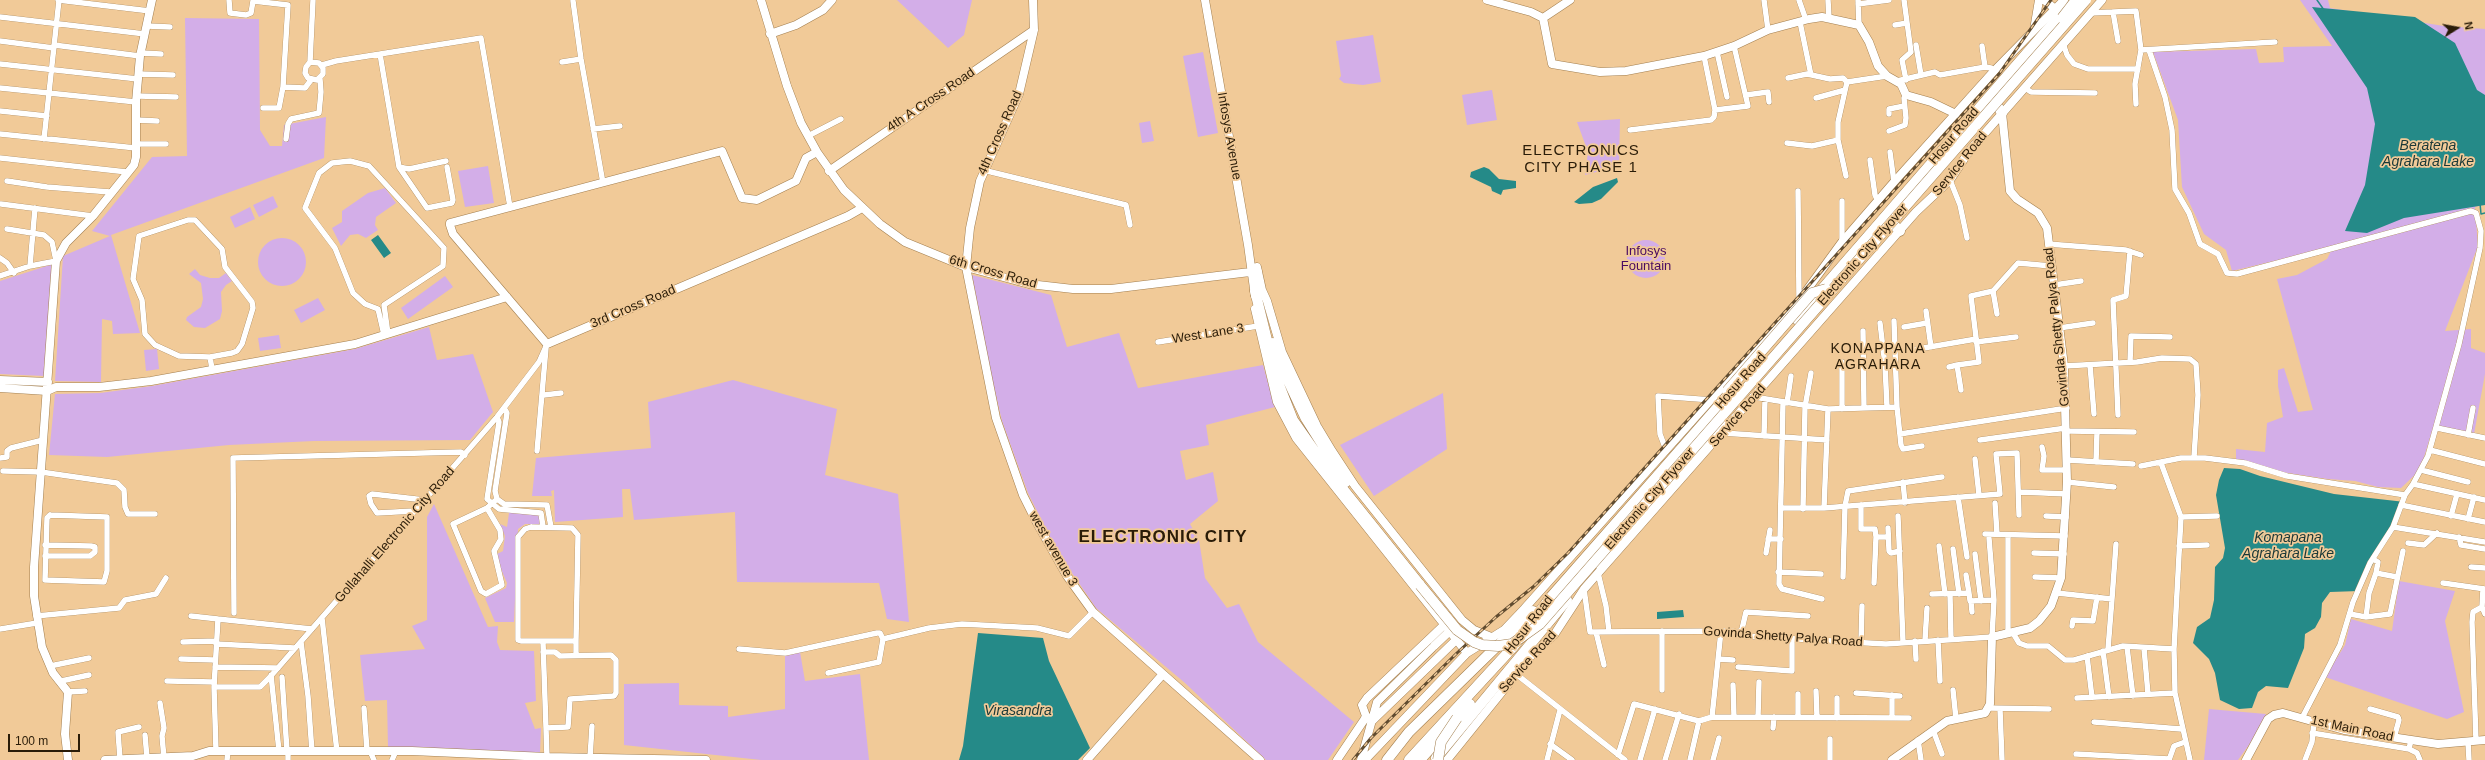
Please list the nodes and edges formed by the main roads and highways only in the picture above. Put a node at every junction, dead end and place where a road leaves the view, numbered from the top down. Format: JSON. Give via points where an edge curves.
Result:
{"nodes":[{"id":1,"x":2076,"y":0,"type":"edge"},
{"id":2,"x":2086,"y":0,"type":"edge"},
{"id":3,"x":2091,"y":0,"type":"edge"},
{"id":4,"x":2063,"y":4,"type":"edge"},
{"id":5,"x":1826,"y":289,"type":"junction"},
{"id":6,"x":1422,"y":584,"type":"junction"},
{"id":7,"x":1540,"y":624,"type":"junction"},
{"id":8,"x":1457,"y":718,"type":"junction"},
{"id":9,"x":1387,"y":760,"type":"edge"},
{"id":10,"x":1409,"y":760,"type":"edge"},
{"id":11,"x":1420,"y":760,"type":"edge"},
{"id":12,"x":1434,"y":760,"type":"edge"},
{"id":13,"x":1438,"y":760,"type":"edge"}],
"edges":[{"from":1,"to":5,"type":"highway","name":"Electronic City Flyover","bridge":true},
{"from":2,"to":7,"type":"highway","name":"Electronic City Flyover","bridge":true},
{"from":3,"to":12,"type":"highway","name":"Hosur Road","via":[[1897,228],[1569,597]]},
{"from":4,"to":10,"type":"highway","name":"Hosur Road","via":[[1894,208],[1550,598],[1514,646]]},
{"from":5,"to":6,"type":"highway","name":"Electronic City Flyover","via":[[1561,592],[1517,635],[1495,641],[1476,636],[1457,622]]},
{"from":5,"to":9,"type":"highway","bridge":true,"via":[[1812,293],[1513,633],[1409,732]]},
{"from":6,"to":6,"type":"highway","name":"Electronic City Flyover","via":[[1330,473],[1293,420],[1276,377],[1258,291],[1274,349],[1305,417],[1338,472]]},
{"from":6,"to":7,"type":"highway","name":"Electronic City Flyover","bridge":true,"via":[[1457,630],[1482,645],[1512,644]]},
{"from":7,"to":8,"type":"highway","bridge":true},
{"from":8,"to":11,"type":"highway","bridge":true},
{"from":8,"to":13,"type":"highway","bridge":true,"via":[[1441,742]]}]}
